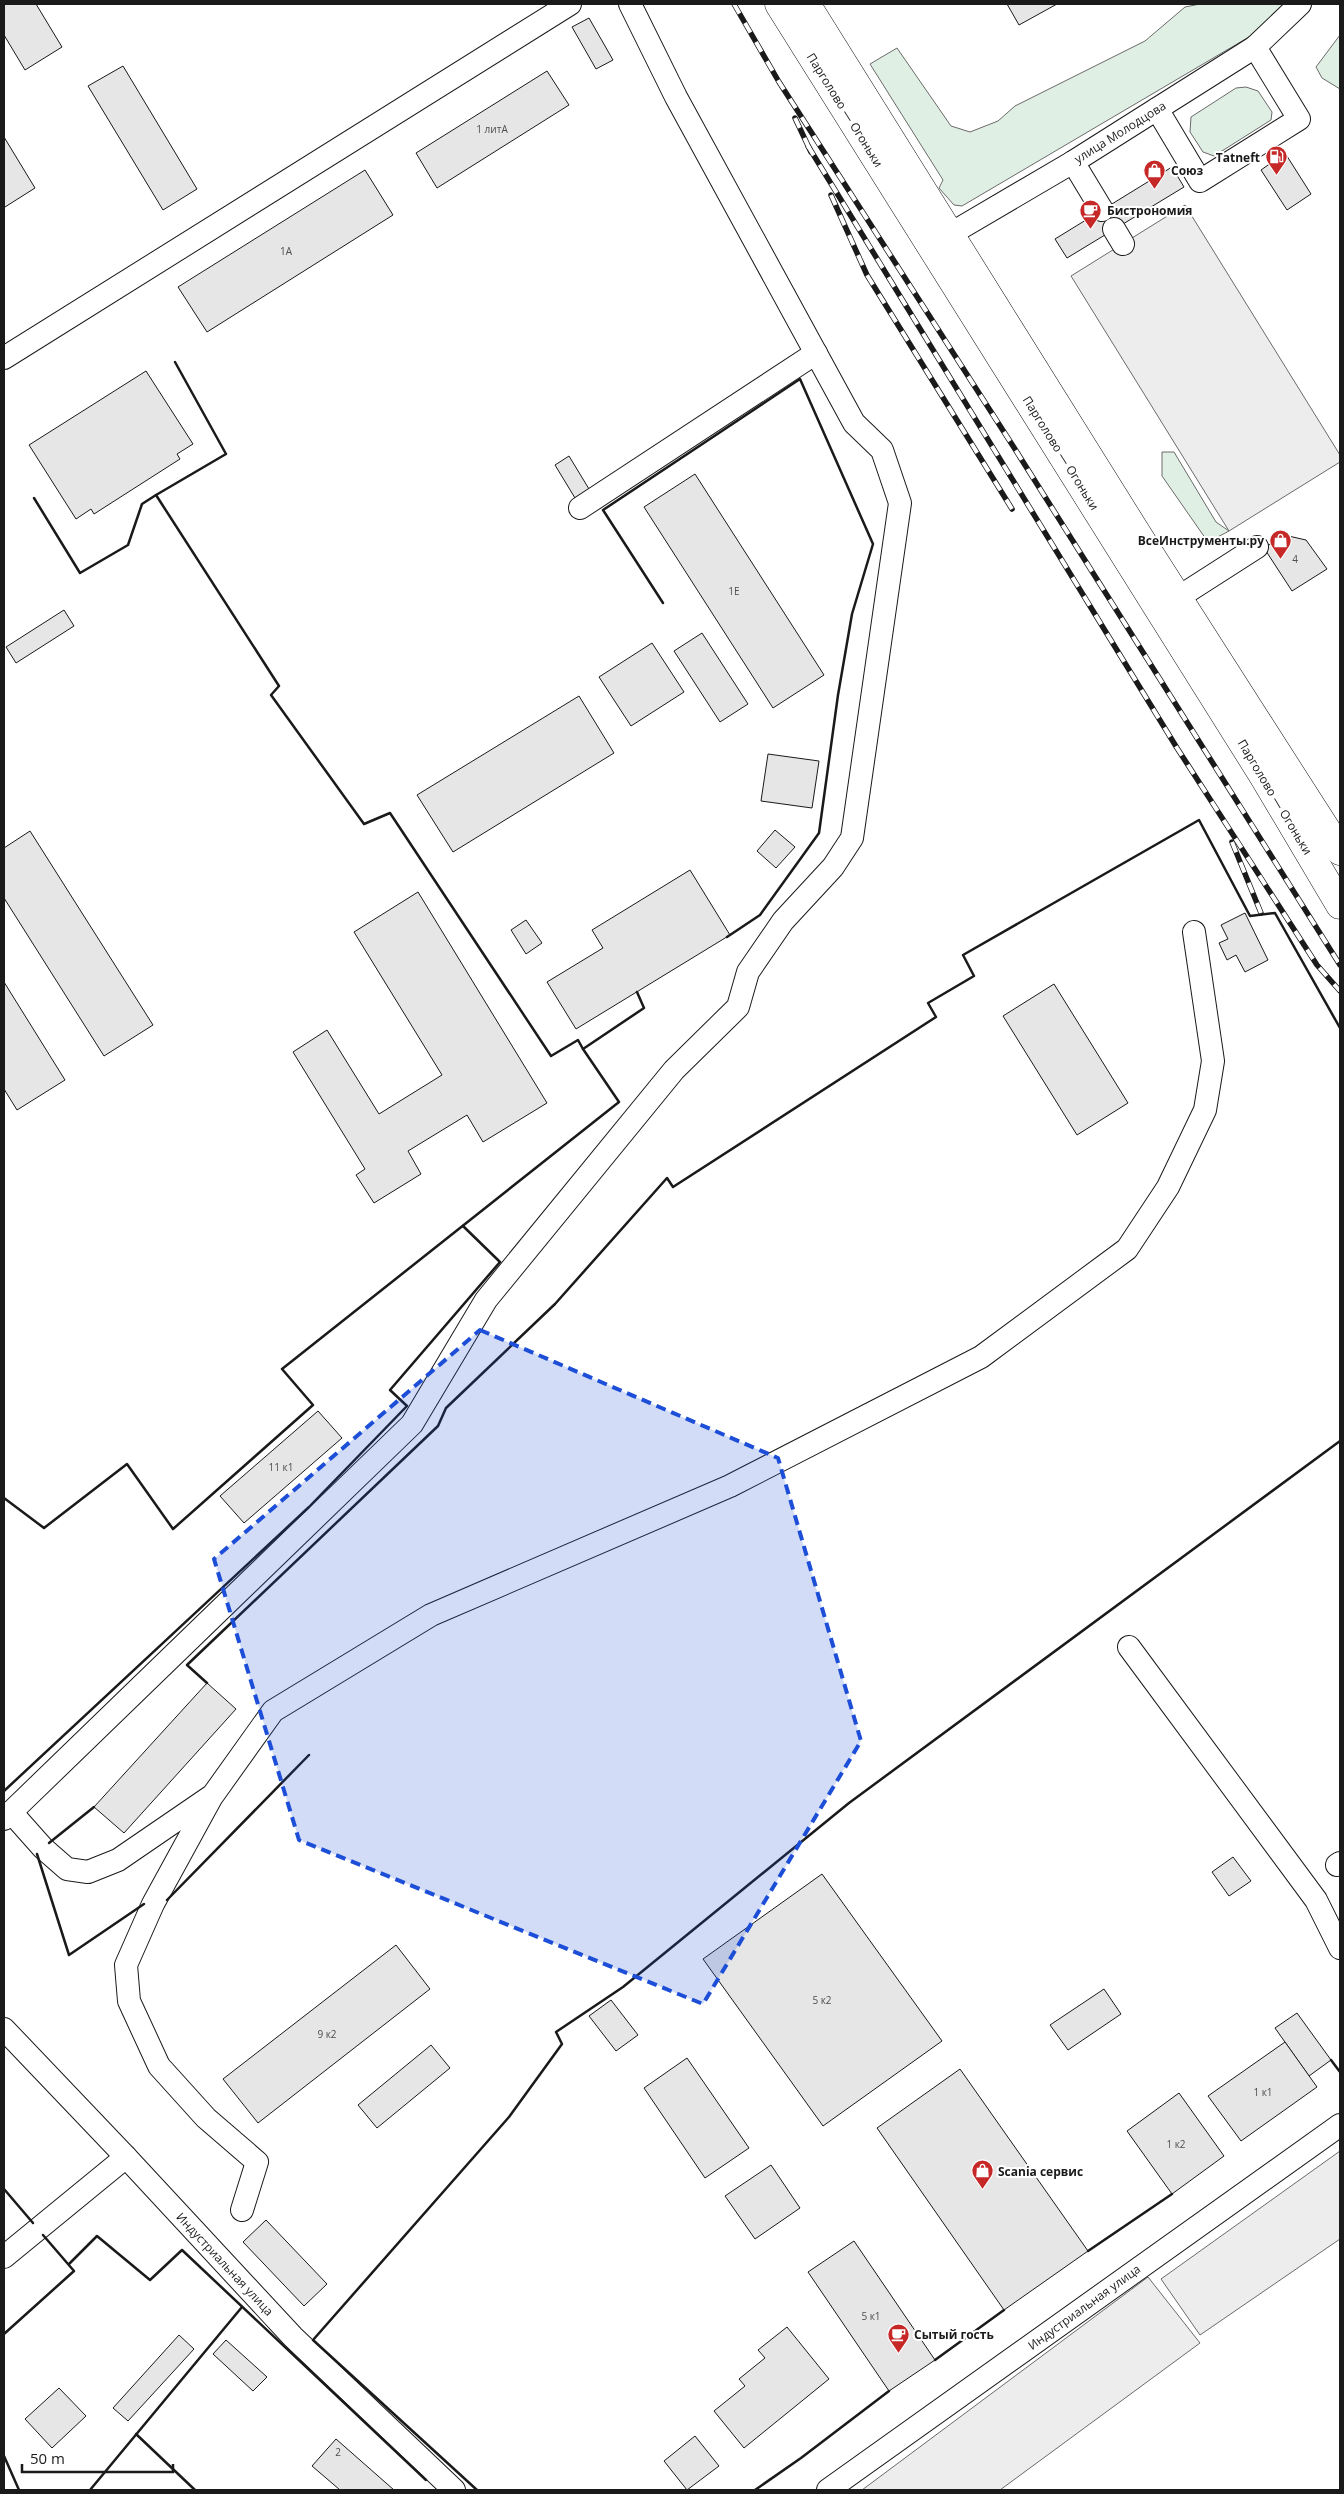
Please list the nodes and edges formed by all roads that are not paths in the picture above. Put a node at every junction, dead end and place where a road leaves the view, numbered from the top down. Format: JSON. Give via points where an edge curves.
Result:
{"nodes":[{"id":1,"x":570,"y":4,"type":"edge"},
{"id":2,"x":630,"y":4,"type":"edge"},
{"id":3,"x":779,"y":4,"type":"edge"},
{"id":4,"x":806,"y":4,"type":"edge"},
{"id":5,"x":1300,"y":4,"type":"edge"},
{"id":6,"x":1255,"y":47,"type":"junction"},
{"id":7,"x":1157,"y":109,"type":"junction"},
{"id":8,"x":1073,"y":162,"type":"junction"},
{"id":9,"x":1102,"y":210,"type":"dead end"},
{"id":10,"x":940,"y":241,"type":"junction"},
{"id":11,"x":816,"y":353,"type":"junction"},
{"id":12,"x":4,"y":358,"type":"edge"},
{"id":13,"x":580,"y":508,"type":"dead end"},
{"id":14,"x":1257,"y":547,"type":"dead end"},
{"id":15,"x":1179,"y":597,"type":"junction"},
{"id":16,"x":1340,"y":851,"type":"edge"},
{"id":17,"x":1340,"y":905,"type":"edge"},
{"id":18,"x":1194,"y":932,"type":"dead end"},
{"id":19,"x":1129,"y":1647,"type":"dead end"},
{"id":20,"x":213,"y":1795,"type":"junction"},
{"id":21,"x":7,"y":1815,"type":"edge"},
{"id":22,"x":1340,"y":1948,"type":"edge"},
{"id":23,"x":4,"y":2029,"type":"edge"},
{"id":24,"x":1340,"y":2125,"type":"edge"},
{"id":25,"x":126,"y":2157,"type":"junction"},
{"id":26,"x":242,"y":2210,"type":"dead end"},
{"id":27,"x":4,"y":2257,"type":"edge"},
{"id":28,"x":454,"y":2490,"type":"edge"},
{"id":29,"x":828,"y":2490,"type":"edge"}],
"edges":[{"from":1,"to":12,"type":"street"},
{"from":2,"to":11,"type":"street","via":[[676,97]]},
{"from":3,"to":10,"type":"main road","name":"Парголово — Огоньки"},
{"from":4,"to":10,"type":"main road","name":"Парголово — Огоньки"},
{"from":5,"to":6,"type":"street","name":"улица Молодцова"},
{"from":6,"to":7,"type":"street","name":"улица Молодцова"},
{"from":6,"to":7,"type":"street","via":[[1299,119],[1217,171],[1200,181]]},
{"from":7,"to":8,"type":"street","name":"улица Молодцова"},
{"from":8,"to":9,"type":"street"},
{"from":8,"to":10,"type":"street","name":"улица Молодцова"},
{"from":10,"to":15,"type":"main road","name":"Парголово — Огоньки"},
{"from":10,"to":17,"type":"main road","name":"Парголово — Огоньки"},
{"from":11,"to":13,"type":"street"},
{"from":11,"to":21,"type":"street","via":[[854,423],[882,450],[900,503],[852,838],[833,867],[783,922],[748,972],[738,1007],[674,1070],[486,1300],[412,1424]]},
{"from":14,"to":15,"type":"street"},
{"from":15,"to":16,"type":"main road","name":"Парголово — Огоньки"},
{"from":18,"to":20,"type":"street","via":[[1213,1061],[1204,1110],[1168,1187],[1126,1249],[980,1357],[730,1486],[431,1614],[273,1711]]},
{"from":19,"to":22,"type":"street","via":[[1316,1900]]},
{"from":20,"to":21,"type":"street","via":[[118,1860],[88,1872],[67,1869]]},
{"from":20,"to":26,"type":"street","via":[[154,1904],[126,1965],[129,2001],[159,2066],[206,2118],[257,2162]]},
{"from":23,"to":25,"type":"street","name":"Индустриальная улица"},
{"from":24,"to":29,"type":"street","name":"Индустриальная улица"},
{"from":25,"to":27,"type":"street"},
{"from":25,"to":28,"type":"street","name":"Индустриальная улица","via":[[292,2337]]}]}
